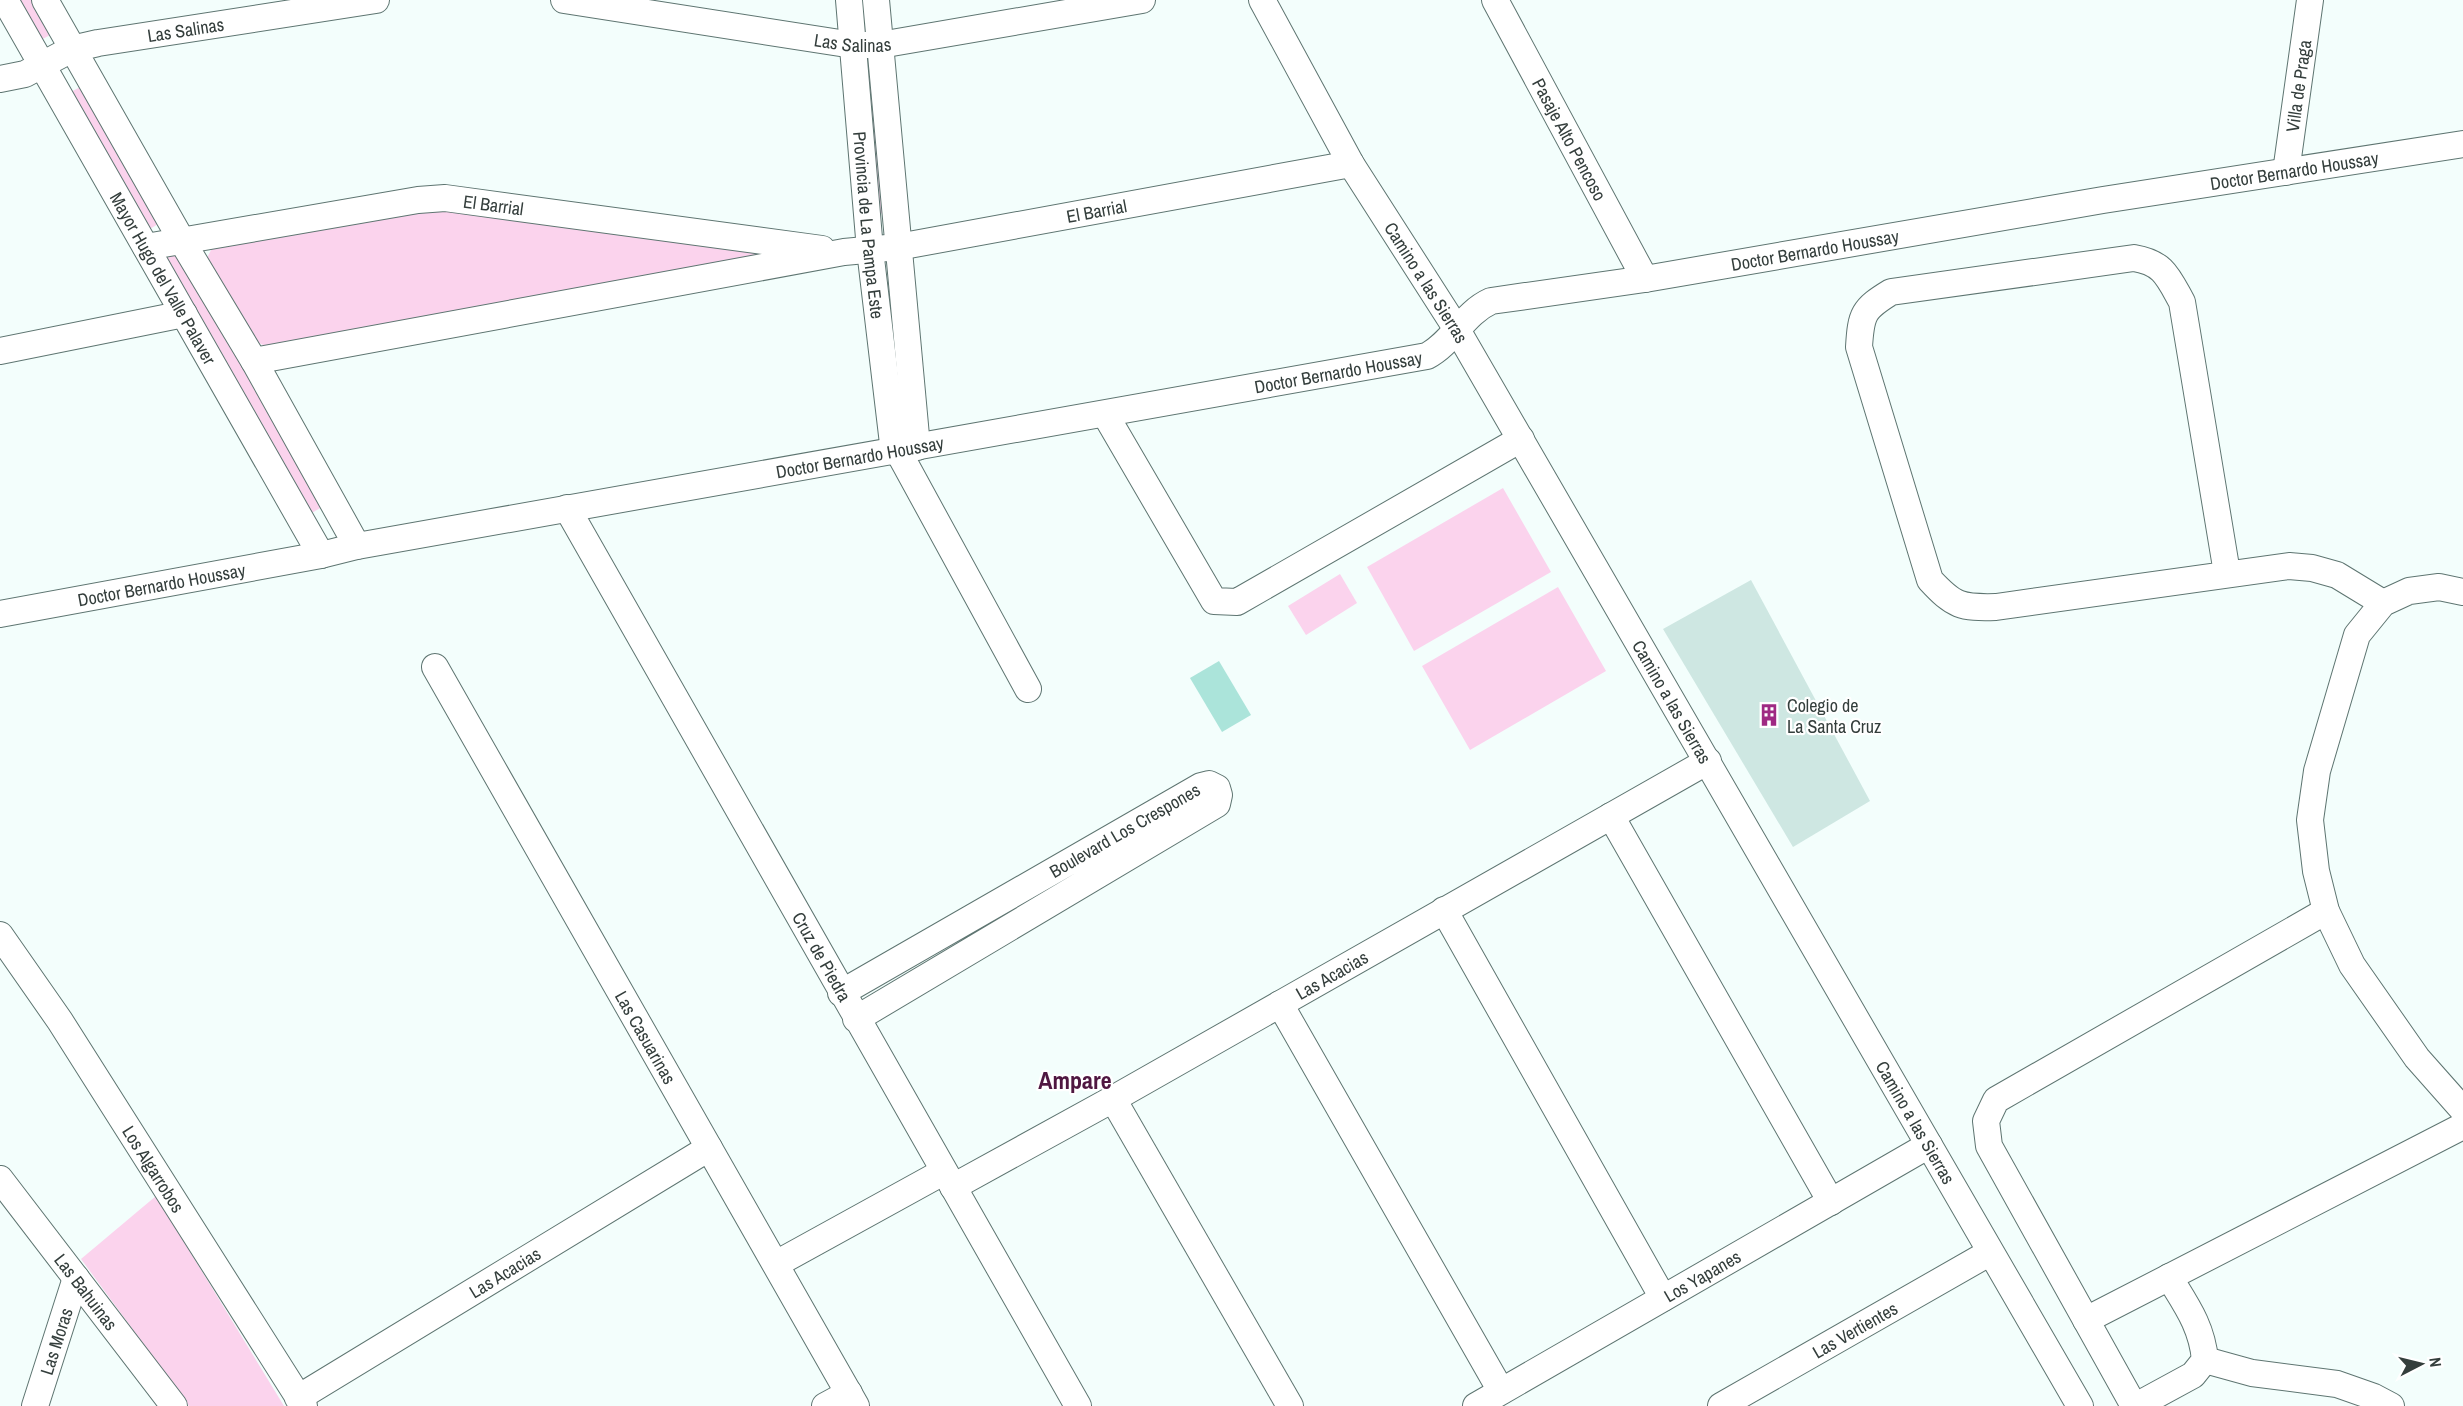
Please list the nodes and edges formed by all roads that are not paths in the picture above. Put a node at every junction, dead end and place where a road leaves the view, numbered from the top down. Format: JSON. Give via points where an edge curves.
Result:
{"nodes":[{"id":1,"x":5,"y":0,"type":"edge"},
{"id":2,"x":45,"y":0,"type":"edge"},
{"id":3,"x":376,"y":0,"type":"edge"},
{"id":4,"x":564,"y":0,"type":"edge"},
{"id":5,"x":849,"y":0,"type":"edge"},
{"id":6,"x":876,"y":0,"type":"edge"},
{"id":7,"x":1142,"y":0,"type":"edge"},
{"id":8,"x":1262,"y":0,"type":"edge"},
{"id":9,"x":1495,"y":0,"type":"edge"},
{"id":10,"x":2310,"y":0,"type":"edge"},
{"id":11,"x":1077,"y":6,"type":"edge"},
{"id":12,"x":853,"y":45,"type":"junction"},
{"id":13,"x":880,"y":45,"type":"junction"},
{"id":14,"x":72,"y":49,"type":"junction"},
{"id":15,"x":44,"y":65,"type":"junction"},
{"id":16,"x":0,"y":79,"type":"edge"},
{"id":17,"x":2463,"y":144,"type":"edge"},
{"id":18,"x":1351,"y":164,"type":"junction"},
{"id":19,"x":2286,"y":172,"type":"junction"},
{"id":20,"x":182,"y":241,"type":"junction"},
{"id":21,"x":146,"y":247,"type":"junction"},
{"id":22,"x":897,"y":247,"type":"junction"},
{"id":23,"x":870,"y":250,"type":"junction"},
{"id":24,"x":844,"y":252,"type":"junction"},
{"id":25,"x":1645,"y":279,"type":"junction"},
{"id":26,"x":184,"y":314,"type":"junction"},
{"id":27,"x":1456,"y":328,"type":"junction"},
{"id":28,"x":0,"y":351,"type":"edge"},
{"id":29,"x":254,"y":361,"type":"junction"},
{"id":30,"x":1105,"y":414,"type":"junction"},
{"id":31,"x":1521,"y":439,"type":"junction"},
{"id":32,"x":903,"y":450,"type":"junction"},
{"id":33,"x":567,"y":508,"type":"junction"},
{"id":34,"x":338,"y":551,"type":"junction"},
{"id":35,"x":2227,"y":573,"type":"junction"},
{"id":36,"x":2463,"y":592,"type":"edge"},
{"id":37,"x":2383,"y":603,"type":"junction"},
{"id":38,"x":0,"y":614,"type":"edge"},
{"id":39,"x":435,"y":667,"type":"dead end"},
{"id":40,"x":1028,"y":689,"type":"dead end"},
{"id":41,"x":1708,"y":760,"type":"junction"},
{"id":42,"x":1611,"y":816,"type":"junction"},
{"id":43,"x":1444,"y":910,"type":"junction"},
{"id":44,"x":2325,"y":911,"type":"junction"},
{"id":45,"x":0,"y":935,"type":"edge"},
{"id":46,"x":841,"y":993,"type":"junction"},
{"id":47,"x":1280,"y":1004,"type":"junction"},
{"id":48,"x":856,"y":1019,"type":"junction"},
{"id":49,"x":1113,"y":1099,"type":"junction"},
{"id":50,"x":2463,"y":1110,"type":"edge"},
{"id":51,"x":2463,"y":1126,"type":"edge"},
{"id":52,"x":1929,"y":1145,"type":"junction"},
{"id":53,"x":710,"y":1148,"type":"junction"},
{"id":54,"x":0,"y":1179,"type":"edge"},
{"id":55,"x":948,"y":1179,"type":"junction"},
{"id":56,"x":1831,"y":1202,"type":"junction"},
{"id":57,"x":1989,"y":1253,"type":"junction"},
{"id":58,"x":776,"y":1264,"type":"junction"},
{"id":59,"x":2169,"y":1276,"type":"junction"},
{"id":60,"x":76,"y":1278,"type":"junction"},
{"id":61,"x":1663,"y":1298,"type":"junction"},
{"id":62,"x":2086,"y":1320,"type":"junction"},
{"id":63,"x":2205,"y":1360,"type":"junction"},
{"id":64,"x":1502,"y":1391,"type":"junction"},
{"id":65,"x":853,"y":1399,"type":"edge"},
{"id":66,"x":301,"y":1402,"type":"edge"},
{"id":67,"x":35,"y":1406,"type":"edge"},
{"id":68,"x":174,"y":1406,"type":"edge"},
{"id":69,"x":825,"y":1406,"type":"edge"},
{"id":70,"x":1078,"y":1406,"type":"edge"},
{"id":71,"x":1290,"y":1406,"type":"edge"},
{"id":72,"x":1476,"y":1406,"type":"edge"},
{"id":73,"x":1721,"y":1406,"type":"edge"},
{"id":74,"x":2080,"y":1406,"type":"edge"},
{"id":75,"x":2135,"y":1406,"type":"edge"},
{"id":76,"x":2391,"y":1406,"type":"edge"}],
"edges":[{"from":1,"to":15,"type":"street","name":"Mayor Hugo del Valle Palaver"},
{"from":2,"to":14,"type":"street","name":"Mayor Hugo del Valle Palaver"},
{"from":3,"to":14,"type":"street","name":"Las Salinas"},
{"from":4,"to":12,"type":"street","name":"Las Salinas"},
{"from":5,"to":12,"type":"street","name":"Provincia de La Pampa Este"},
{"from":6,"to":13,"type":"street","name":"Provincia de La Pampa Este"},
{"from":7,"to":11,"type":"street","name":"Las Salinas"},
{"from":8,"to":18,"type":"street","name":"Camino a las Sierras"},
{"from":9,"to":25,"type":"street","name":"Pasaje Alto Pencoso"},
{"from":10,"to":19,"type":"street","name":"Villa de Praga"},
{"from":11,"to":13,"type":"street","name":"Las Salinas"},
{"from":12,"to":13,"type":"street","name":"Las Salinas"},
{"from":12,"to":23,"type":"street","name":"Provincia de La Pampa Este"},
{"from":13,"to":22,"type":"street","name":"Provincia de La Pampa Este"},
{"from":14,"to":15,"type":"street","name":"Las Salinas"},
{"from":14,"to":20,"type":"street","name":"Mayor Hugo del Valle Palaver"},
{"from":15,"to":16,"type":"street","name":"Las Salinas"},
{"from":15,"to":21,"type":"street","name":"Mayor Hugo del Valle Palaver"},
{"from":17,"to":19,"type":"street","name":"Doctor Bernardo Houssay"},
{"from":18,"to":22,"type":"street","name":"El Barrial"},
{"from":18,"to":27,"type":"street","name":"Camino a las Sierras"},
{"from":19,"to":25,"type":"street","name":"Doctor Bernardo Houssay"},
{"from":20,"to":21,"type":"street","name":"El Barrial"},
{"from":20,"to":24,"type":"street","name":"El Barrial","via":[[446,198]]},
{"from":20,"to":29,"type":"street","name":"Mayor Hugo del Valle Palaver"},
{"from":21,"to":26,"type":"street","name":"Mayor Hugo del Valle Palaver"},
{"from":22,"to":23,"type":"street","name":"El Barrial"},
{"from":22,"to":32,"type":"street","name":"Provincia de La Pampa Este"},
{"from":23,"to":24,"type":"street","name":"El Barrial"},
{"from":23,"to":32,"type":"street","name":"Provincia de La Pampa Este"},
{"from":24,"to":29,"type":"street","name":"El Barrial"},
{"from":25,"to":27,"type":"street","name":"Doctor Bernardo Houssay","via":[[1491,301]]},
{"from":26,"to":28,"type":"street"},
{"from":26,"to":34,"type":"street","name":"Mayor Hugo del Valle Palaver"},
{"from":27,"to":30,"type":"street","name":"Doctor Bernardo Houssay","via":[[1441,349],[1427,356]]},
{"from":27,"to":31,"type":"street","name":"Camino a las Sierras"},
{"from":29,"to":34,"type":"street","name":"Mayor Hugo del Valle Palaver"},
{"from":30,"to":31,"type":"street","via":[[1214,601],[1237,602]]},
{"from":30,"to":32,"type":"street","name":"Doctor Bernardo Houssay"},
{"from":31,"to":41,"type":"street","name":"Camino a las Sierras"},
{"from":32,"to":33,"type":"street","name":"Doctor Bernardo Houssay"},
{"from":32,"to":40,"type":"street","name":"Provincia de La Pampa Este"},
{"from":33,"to":34,"type":"street","name":"Doctor Bernardo Houssay"},
{"from":33,"to":46,"type":"street","name":"Cruz de Piedra"},
{"from":34,"to":38,"type":"street","name":"Doctor Bernardo Houssay"},
{"from":35,"to":35,"type":"street","via":[[2182,302],[2158,266],[2134,258],[2101,262],[1891,292],[1872,304],[1861,321],[1860,347],[1930,580],[1947,599],[1969,608],[1996,607]]},
{"from":35,"to":37,"type":"street","via":[[2289,566],[2312,568],[2337,575]]},
{"from":36,"to":37,"type":"street","via":[[2439,587],[2409,591]]},
{"from":37,"to":44,"type":"street","via":[[2357,635],[2317,771],[2310,820]]},
{"from":39,"to":53,"type":"street","name":"Las Casuarinas"},
{"from":41,"to":42,"type":"street","name":"Las Acacias"},
{"from":41,"to":52,"type":"street","name":"Camino a las Sierras"},
{"from":42,"to":43,"type":"street","name":"Las Acacias"},
{"from":42,"to":56,"type":"street"},
{"from":43,"to":47,"type":"street","name":"Las Acacias"},
{"from":43,"to":61,"type":"street"},
{"from":44,"to":50,"type":"street","via":[[2352,965],[2417,1058]]},
{"from":44,"to":62,"type":"street","via":[[1996,1100],[1986,1120],[1989,1146]]},
{"from":45,"to":66,"type":"street","name":"Los Algarrobos","via":[[60,1021]]},
{"from":46,"to":48,"type":"street","name":"Cruz de Piedra"},
{"from":46,"to":48,"type":"street","name":"Boulevard Los Crespones","via":[[1201,786],[1217,788],[1217,804]]},
{"from":47,"to":49,"type":"street","name":"Las Acacias"},
{"from":47,"to":64,"type":"street"},
{"from":48,"to":55,"type":"street","name":"Cruz de Piedra"},
{"from":49,"to":55,"type":"street","name":"Las Acacias"},
{"from":49,"to":71,"type":"street"},
{"from":51,"to":59,"type":"street"},
{"from":52,"to":56,"type":"street","name":"Los Yapanes"},
{"from":52,"to":57,"type":"street","name":"Camino a las Sierras"},
{"from":53,"to":58,"type":"street","name":"Las Casuarinas"},
{"from":53,"to":66,"type":"street","name":"Las Acacias"},
{"from":54,"to":60,"type":"street","name":"Las Bahuinas"},
{"from":55,"to":58,"type":"street","name":"Las Acacias"},
{"from":55,"to":70,"type":"street","name":"Cruz de Piedra"},
{"from":56,"to":61,"type":"street","name":"Los Yapanes"},
{"from":57,"to":73,"type":"street","name":"Las Vertientes"},
{"from":57,"to":74,"type":"street","name":"Camino a las Sierras"},
{"from":58,"to":65,"type":"street","name":"Las Casuarinas"},
{"from":59,"to":62,"type":"street"},
{"from":59,"to":63,"type":"street","via":[[2203,1340]]},
{"from":60,"to":67,"type":"street","name":"Las Moras"},
{"from":60,"to":68,"type":"street","name":"Las Bahuinas"},
{"from":61,"to":64,"type":"street","name":"Los Yapanes"},
{"from":62,"to":75,"type":"street"},
{"from":63,"to":75,"type":"street","via":[[2193,1375]]},
{"from":63,"to":76,"type":"street","via":[[2252,1373],[2337,1384]]},
{"from":64,"to":72,"type":"street","name":"Los Yapanes"},
{"from":65,"to":69,"type":"street"}]}
